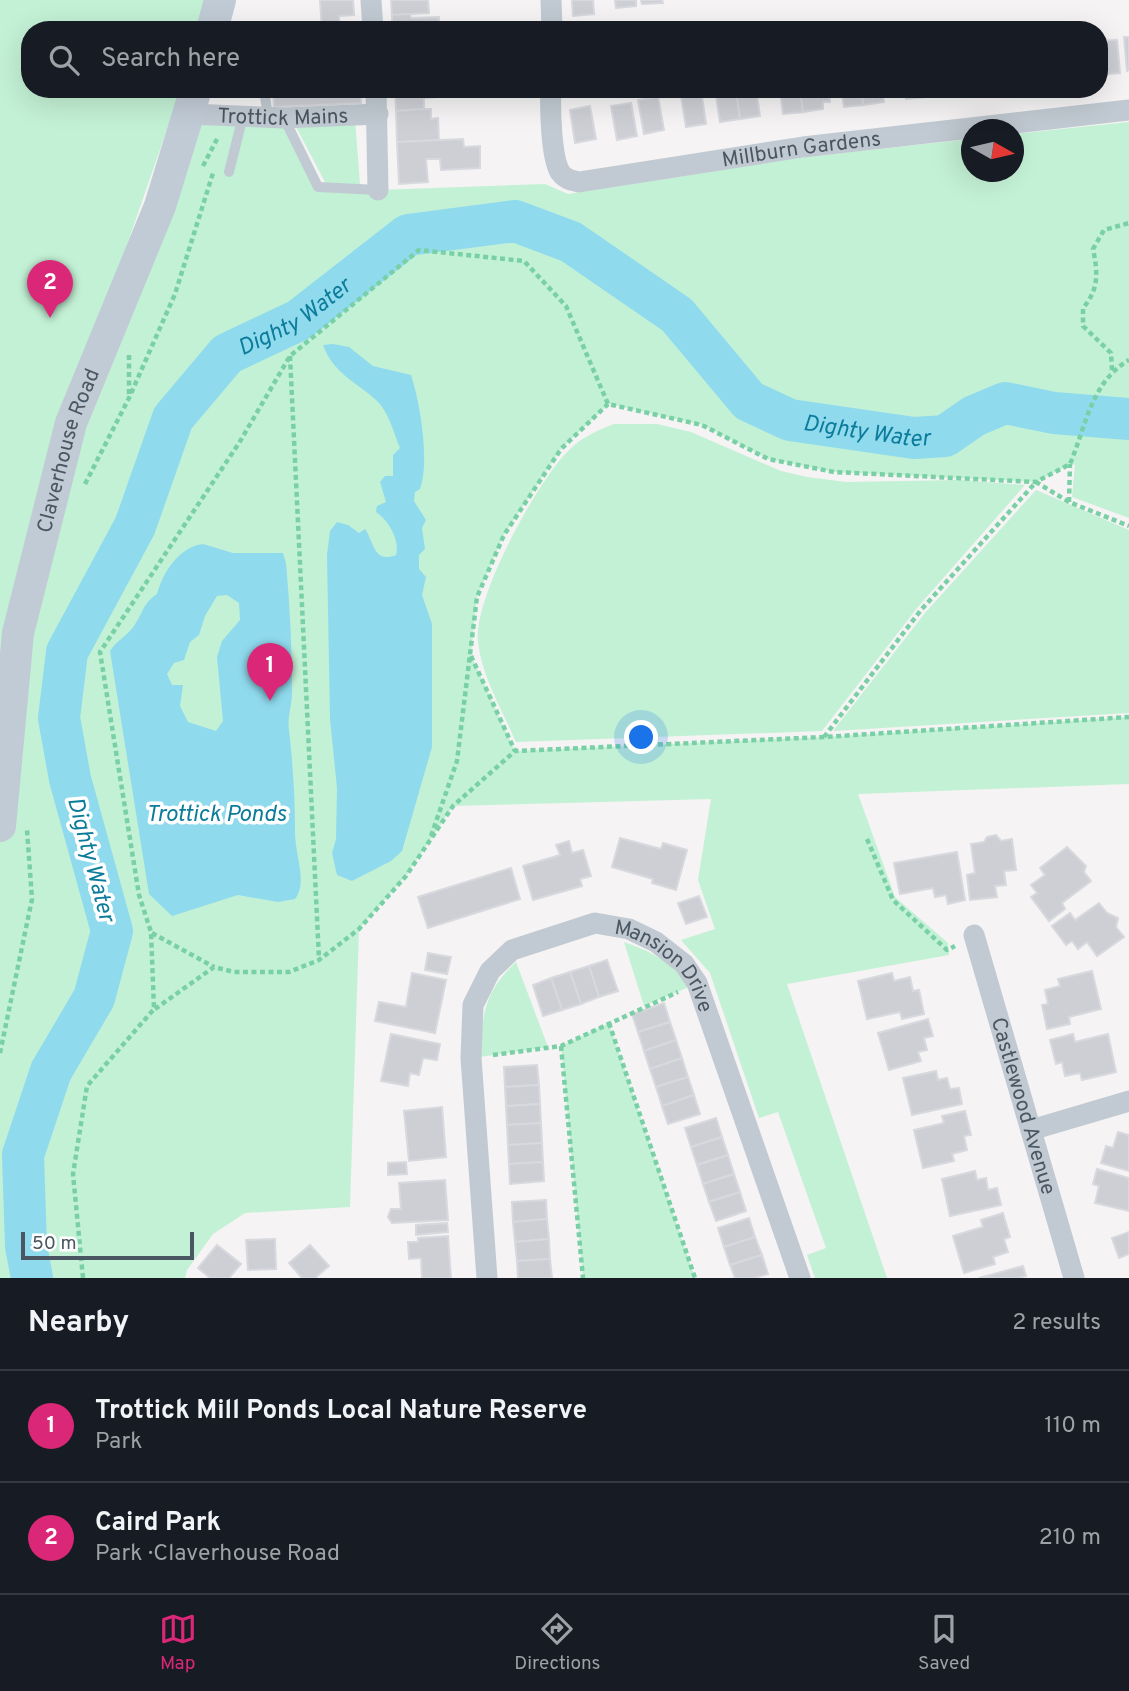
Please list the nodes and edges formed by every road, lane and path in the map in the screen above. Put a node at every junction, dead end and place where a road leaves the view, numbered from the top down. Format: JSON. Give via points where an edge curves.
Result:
{"nodes":[{"id":1,"x":220,"y":0,"type":"edge"},
{"id":2,"x":371,"y":0,"type":"edge"},
{"id":3,"x":551,"y":0,"type":"edge"},
{"id":4,"x":214,"y":21,"type":"edge"},
{"id":5,"x":372,"y":21,"type":"edge"},
{"id":6,"x":552,"y":21,"type":"edge"},
{"id":7,"x":268,"y":98,"type":"edge"},
{"id":8,"x":377,"y":98,"type":"edge"},
{"id":9,"x":551,"y":98,"type":"edge"},
{"id":10,"x":192,"y":101,"type":"edge"},
{"id":11,"x":1129,"y":110,"type":"edge"},
{"id":12,"x":378,"y":114,"type":"junction"},
{"id":13,"x":237,"y":115,"type":"junction"},
{"id":14,"x":276,"y":118,"type":"junction"},
{"id":15,"x":219,"y":153,"type":"dead end"},
{"id":16,"x":215,"y":166,"type":"dead end"},
{"id":17,"x":229,"y":172,"type":"dead end"},
{"id":18,"x":377,"y":190,"type":"joint"},
{"id":19,"x":1129,"y":223,"type":"edge"},
{"id":20,"x":290,"y":356,"type":"junction"},
{"id":21,"x":1129,"y":360,"type":"edge"},
{"id":22,"x":1112,"y":370,"type":"junction"},
{"id":23,"x":608,"y":404,"type":"junction"},
{"id":24,"x":1070,"y":464,"type":"junction"},
{"id":25,"x":1036,"y":482,"type":"junction"},
{"id":26,"x":81,"y":492,"type":"dead end"},
{"id":27,"x":1069,"y":502,"type":"junction"},
{"id":28,"x":1129,"y":526,"type":"edge"},
{"id":29,"x":471,"y":655,"type":"junction"},
{"id":30,"x":1129,"y":717,"type":"edge"},
{"id":31,"x":824,"y":737,"type":"junction"},
{"id":32,"x":515,"y":751,"type":"junction"},
{"id":33,"x":13,"y":823,"type":"edge"},
{"id":34,"x":867,"y":839,"type":"dead end"},
{"id":35,"x":429,"y":844,"type":"junction"},
{"id":36,"x":151,"y":932,"type":"junction"},
{"id":37,"x":974,"y":935,"type":"joint"},
{"id":38,"x":319,"y":960,"type":"junction"},
{"id":39,"x":214,"y":967,"type":"junction"},
{"id":40,"x":697,"y":983,"type":"junction"},
{"id":41,"x":154,"y":1009,"type":"junction"},
{"id":42,"x":609,"y":1023,"type":"junction"},
{"id":43,"x":561,"y":1046,"type":"junction"},
{"id":44,"x":0,"y":1053,"type":"edge"},
{"id":45,"x":471,"y":1058,"type":"junction"},
{"id":46,"x":1129,"y":1101,"type":"edge"},
{"id":47,"x":1031,"y":1130,"type":"junction"},
{"id":48,"x":83,"y":1278,"type":"edge"},
{"id":49,"x":487,"y":1278,"type":"edge"},
{"id":50,"x":583,"y":1278,"type":"edge"},
{"id":51,"x":695,"y":1278,"type":"edge"},
{"id":52,"x":800,"y":1278,"type":"edge"},
{"id":53,"x":1074,"y":1278,"type":"edge"}],
"edges":[{"from":1,"to":4,"type":"street"},
{"from":2,"to":5,"type":"street"},
{"from":3,"to":6,"type":"street"},
{"from":7,"to":14,"type":"lane"},
{"from":8,"to":12,"type":"street","name":"Trottick Mains"},
{"from":9,"to":11,"type":"street","name":"Millburn Gardens","via":[[558,169],[567,180],[579,182],[803,147]]},
{"from":10,"to":13,"type":"street","name":"Trottick Mains"},
{"from":10,"to":33,"type":"street","name":"Claverhouse Road","via":[[160,206],[71,423],[18,633]]},
{"from":12,"to":14,"type":"street","name":"Trottick Mains"},
{"from":12,"to":18,"type":"street","name":"Trottick Mains"},
{"from":13,"to":14,"type":"street","name":"Trottick Mains"},
{"from":13,"to":15,"type":"path"},
{"from":13,"to":17,"type":"lane"},
{"from":14,"to":18,"type":"lane","via":[[318,187]]},
{"from":16,"to":26,"type":"path","via":[[175,294]]},
{"from":19,"to":22,"type":"path","via":[[1104,230],[1093,249],[1098,274],[1093,295],[1083,308],[1083,326],[1111,352]]},
{"from":20,"to":23,"type":"path","via":[[419,250],[524,261],[566,306]]},
{"from":20,"to":36,"type":"path","via":[[239,443],[100,652],[139,895]]},
{"from":20,"to":38,"type":"path"},
{"from":21,"to":22,"type":"path"},
{"from":22,"to":24,"type":"path","via":[[1090,405]]},
{"from":23,"to":25,"type":"path","via":[[702,425],[768,459],[834,472]]},
{"from":23,"to":29,"type":"path","via":[[561,449],[504,535],[477,597]]},
{"from":24,"to":25,"type":"path"},
{"from":24,"to":27,"type":"path"},
{"from":25,"to":27,"type":"path"},
{"from":25,"to":31,"type":"path","via":[[921,610]]},
{"from":27,"to":28,"type":"path"},
{"from":29,"to":32,"type":"path"},
{"from":29,"to":35,"type":"path","via":[[457,761]]},
{"from":30,"to":31,"type":"path"},
{"from":31,"to":32,"type":"path"},
{"from":32,"to":35,"type":"path","via":[[453,806]]},
{"from":33,"to":44,"type":"path","via":[[32,899]]},
{"from":34,"to":37,"type":"path","via":[[892,900],[947,950]]},
{"from":35,"to":38,"type":"path","via":[[359,929]]},
{"from":36,"to":39,"type":"path"},
{"from":36,"to":41,"type":"path"},
{"from":37,"to":47,"type":"street","name":"Castlewood Avenue"},
{"from":38,"to":39,"type":"path","via":[[289,972],[234,972]]},
{"from":39,"to":41,"type":"path"},
{"from":40,"to":42,"type":"path"},
{"from":40,"to":45,"type":"street","name":"Mansion Drive","via":[[675,957],[629,929],[595,923],[534,941],[512,950],[490,971],[473,1005]]},
{"from":40,"to":52,"type":"street","name":"Mansion Drive"},
{"from":41,"to":48,"type":"path","via":[[87,1086],[73,1174]]},
{"from":42,"to":43,"type":"path"},
{"from":42,"to":51,"type":"path"},
{"from":43,"to":45,"type":"path"},
{"from":43,"to":50,"type":"path"},
{"from":45,"to":49,"type":"street","name":"Mansion Drive"},
{"from":46,"to":47,"type":"street"},
{"from":47,"to":53,"type":"street","name":"Castlewood Avenue"}]}
